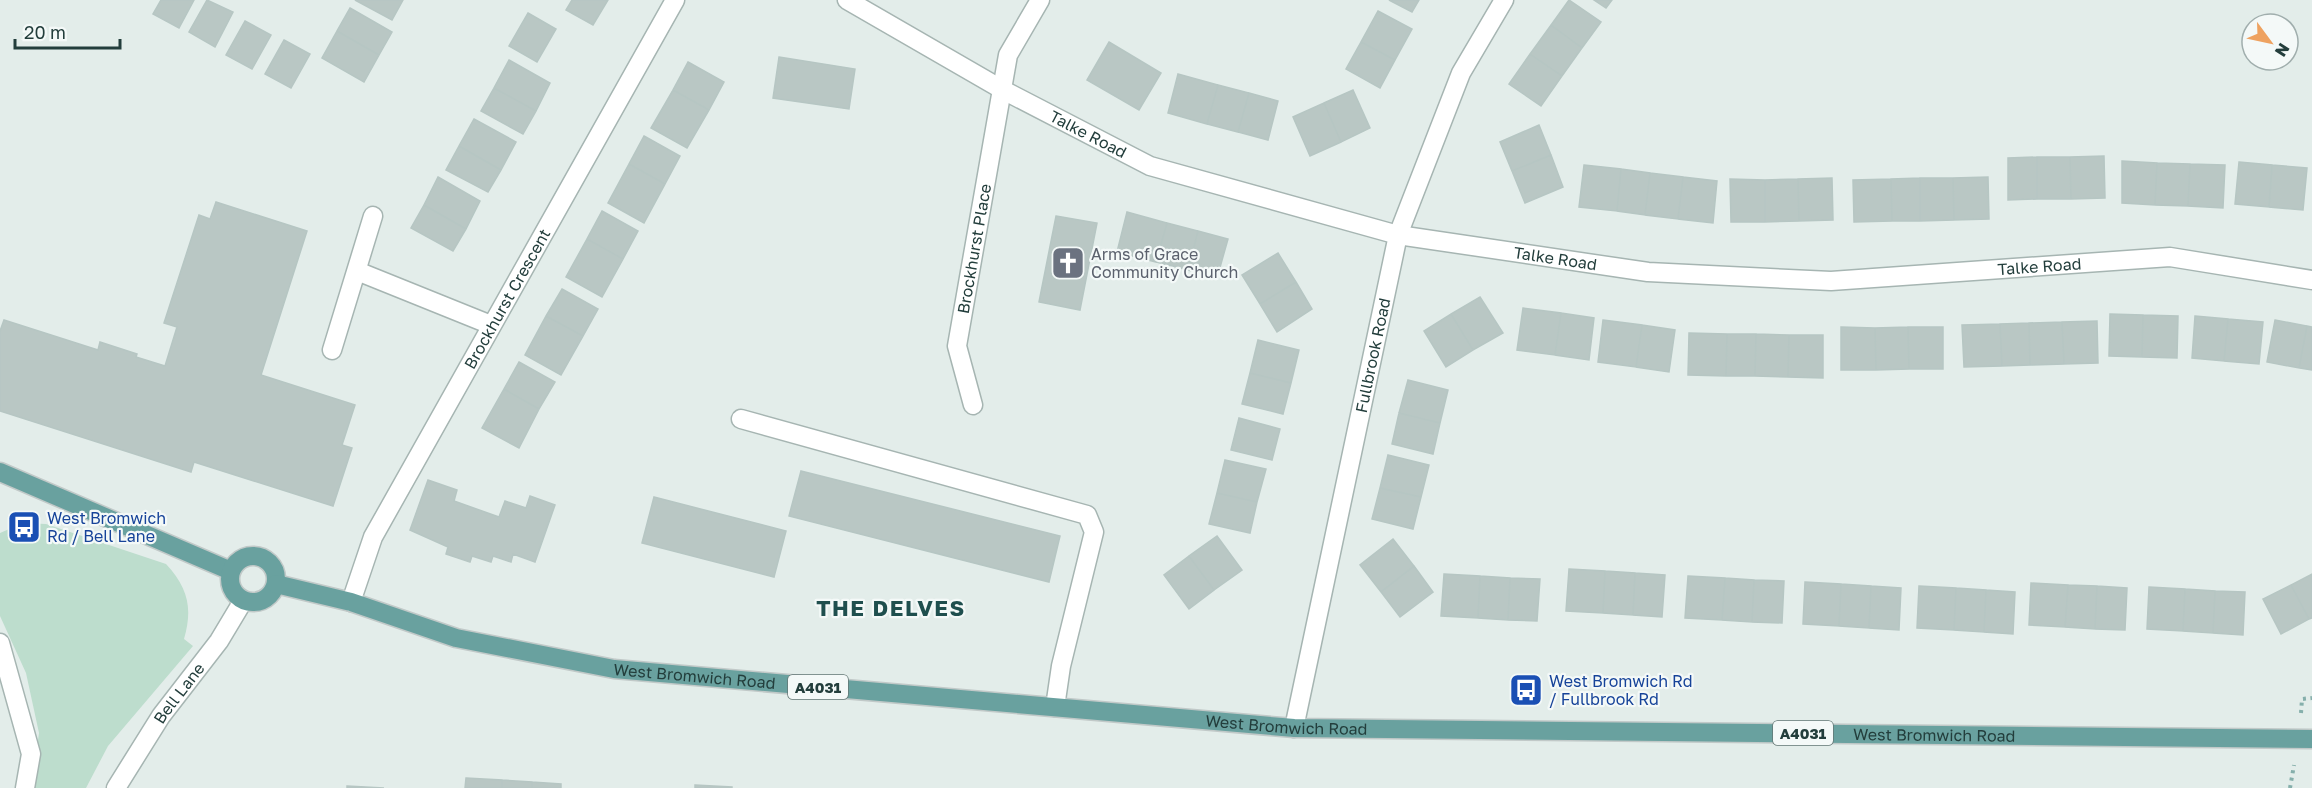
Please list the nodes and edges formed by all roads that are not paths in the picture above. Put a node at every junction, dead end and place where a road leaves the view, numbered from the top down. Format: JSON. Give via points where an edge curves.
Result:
{"nodes":[{"id":1,"x":675,"y":0,"type":"edge"},
{"id":2,"x":847,"y":0,"type":"edge"},
{"id":3,"x":1040,"y":0,"type":"edge"},
{"id":4,"x":1504,"y":0,"type":"edge"},
{"id":5,"x":1003,"y":90,"type":"junction"},
{"id":6,"x":373,"y":216,"type":"dead end"},
{"id":7,"x":1398,"y":235,"type":"junction"},
{"id":8,"x":357,"y":271,"type":"junction"},
{"id":9,"x":2312,"y":280,"type":"edge"},
{"id":10,"x":491,"y":325,"type":"junction"},
{"id":11,"x":332,"y":350,"type":"dead end"},
{"id":12,"x":973,"y":405,"type":"dead end"},
{"id":13,"x":741,"y":419,"type":"dead end"},
{"id":14,"x":0,"y":472,"type":"edge"},
{"id":15,"x":231,"y":572,"type":"junction"},
{"id":16,"x":276,"y":584,"type":"junction"},
{"id":17,"x":243,"y":601,"type":"junction"},
{"id":18,"x":351,"y":602,"type":"junction"},
{"id":19,"x":0,"y":644,"type":"edge"},
{"id":20,"x":1055,"y":707,"type":"junction"},
{"id":21,"x":1294,"y":728,"type":"junction"},
{"id":22,"x":2312,"y":739,"type":"edge"},
{"id":23,"x":25,"y":788,"type":"edge"},
{"id":24,"x":116,"y":788,"type":"edge"}],
"edges":[{"from":1,"to":10,"type":"street","name":"Brockhurst Crescent"},
{"from":2,"to":5,"type":"street","name":"Talke Road"},
{"from":3,"to":5,"type":"street","name":"Brockhurst Place","via":[[1008,55]]},
{"from":4,"to":7,"type":"street","name":"Fullbrook Road","via":[[1461,73]]},
{"from":5,"to":7,"type":"street","name":"Talke Road","via":[[1150,166]]},
{"from":5,"to":12,"type":"street","name":"Brockhurst Place","via":[[957,346]]},
{"from":6,"to":8,"type":"street"},
{"from":7,"to":9,"type":"street","name":"Talke Road","via":[[1648,272],[1831,282],[2170,257]]},
{"from":7,"to":21,"type":"street","name":"Fullbrook Road"},
{"from":8,"to":10,"type":"street"},
{"from":8,"to":11,"type":"street"},
{"from":10,"to":18,"type":"street","name":"Brockhurst Crescent","via":[[373,537]]},
{"from":13,"to":20,"type":"street","via":[[1087,515],[1094,532],[1061,666]]},
{"from":14,"to":15,"type":"main road"},
{"from":15,"to":16,"type":"main road","via":[[240,559],[255,555],[270,562],[277,576]]},
{"from":15,"to":17,"type":"main road","via":[[231,587]]},
{"from":16,"to":17,"type":"main road","via":[[262,601]]},
{"from":16,"to":18,"type":"main road","name":"West Bromwich Road","number":"A4031"},
{"from":17,"to":24,"type":"street","name":"Bell Lane","via":[[219,641],[161,716]]},
{"from":18,"to":20,"type":"main road","name":"West Bromwich Road","number":"A4031","via":[[456,638],[614,669]]},
{"from":19,"to":23,"type":"street","via":[[31,754]]},
{"from":20,"to":21,"type":"main road","name":"West Bromwich Road","number":"A4031"},
{"from":21,"to":22,"type":"main road","name":"West Bromwich Road","number":"A4031"}]}
